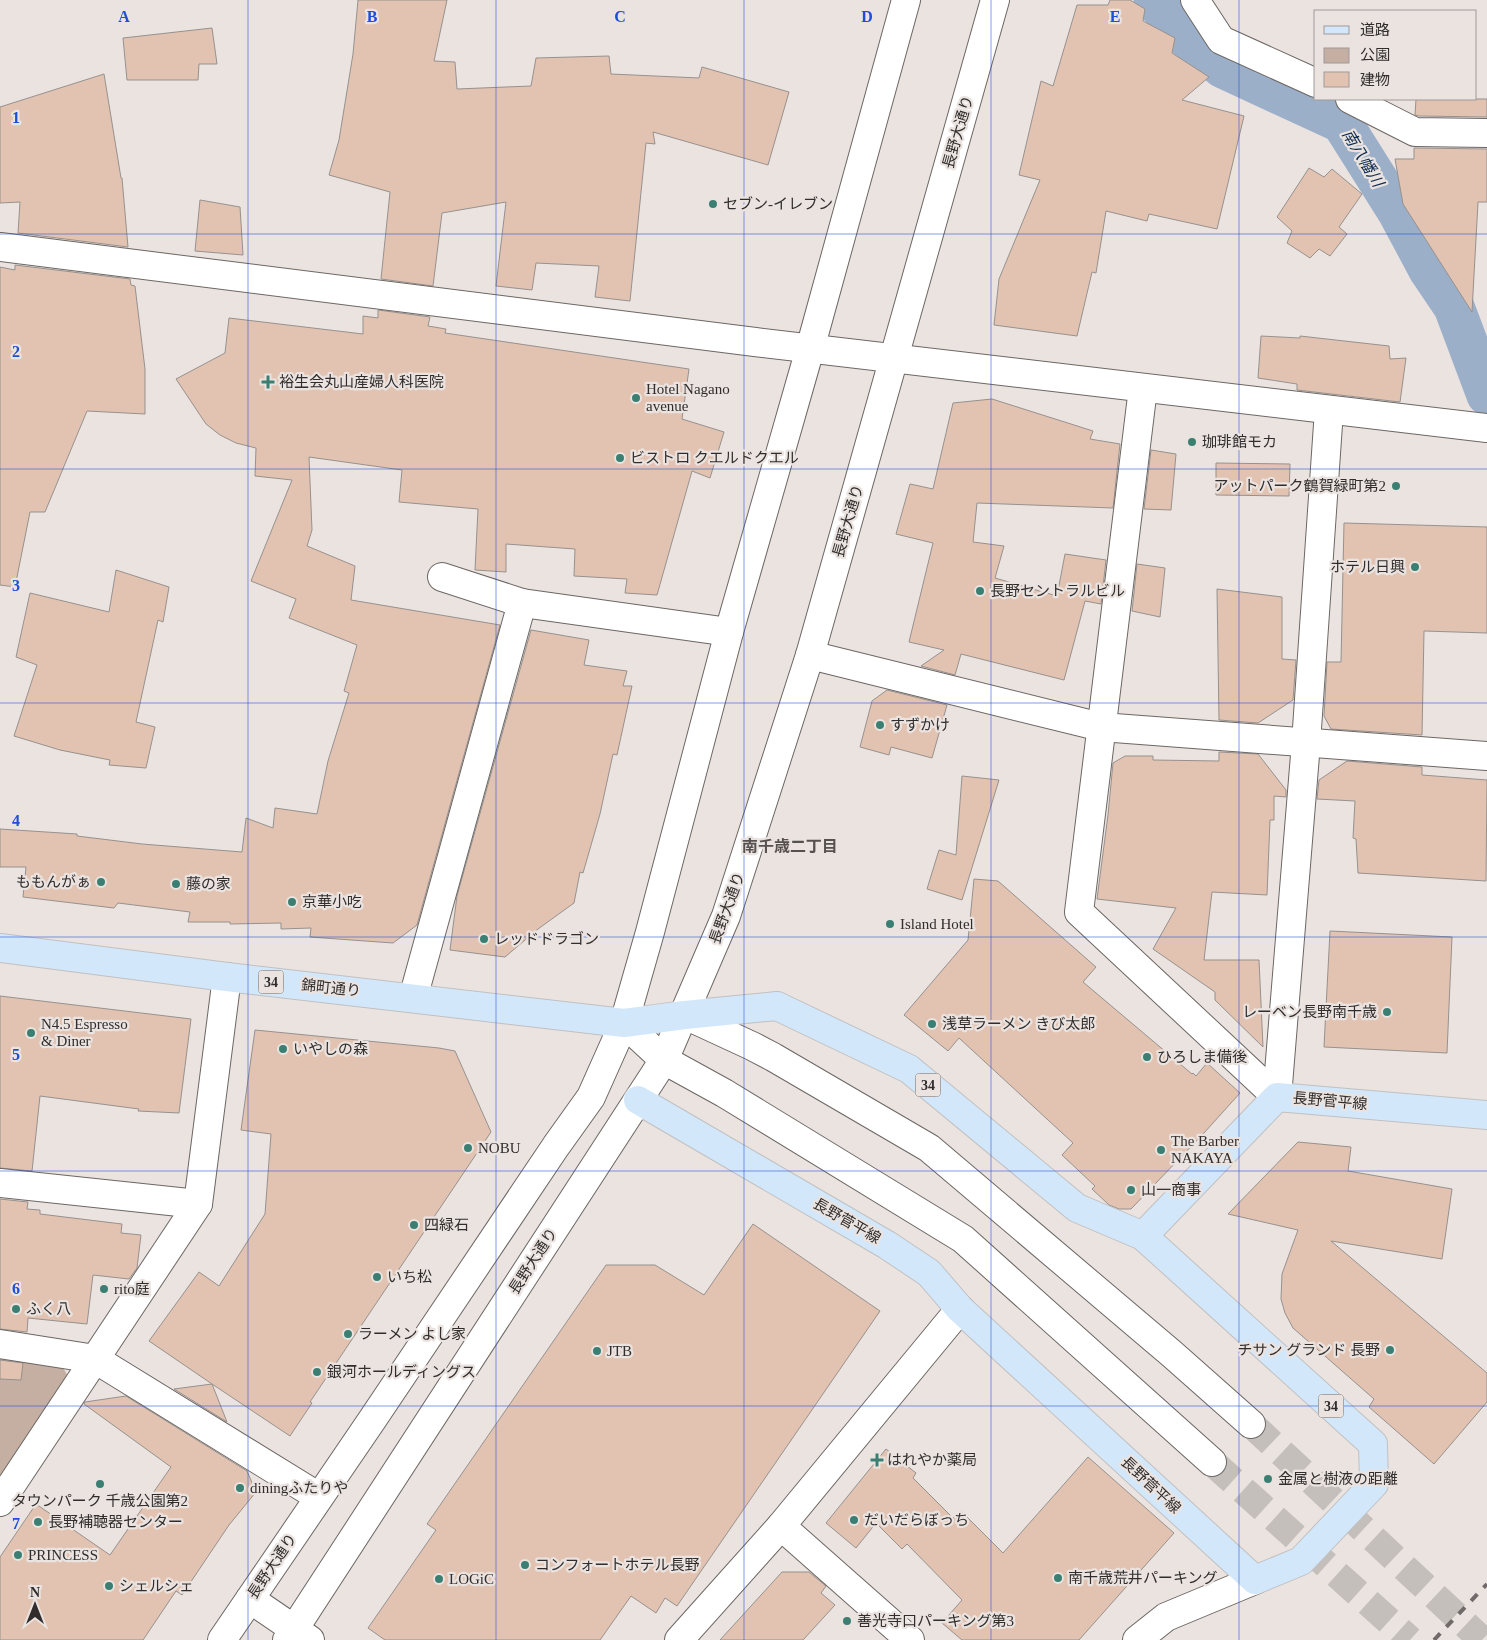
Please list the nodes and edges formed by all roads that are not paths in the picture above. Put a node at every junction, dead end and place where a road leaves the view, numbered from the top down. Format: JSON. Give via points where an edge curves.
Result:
{"nodes":[{"id":1,"x":906,"y":0,"type":"edge"},
{"id":2,"x":995,"y":0,"type":"edge"},
{"id":3,"x":1195,"y":0,"type":"edge"},
{"id":4,"x":1314,"y":82,"type":"edge"},
{"id":5,"x":1352,"y":100,"type":"edge"},
{"id":6,"x":1487,"y":133,"type":"edge"},
{"id":7,"x":0,"y":247,"type":"edge"},
{"id":8,"x":810,"y":349,"type":"junction"},
{"id":9,"x":895,"y":359,"type":"junction"},
{"id":10,"x":1143,"y":388,"type":"junction"},
{"id":11,"x":1329,"y":410,"type":"junction"},
{"id":12,"x":1487,"y":428,"type":"edge"},
{"id":13,"x":442,"y":577,"type":"dead end"},
{"id":14,"x":522,"y":603,"type":"junction"},
{"id":15,"x":729,"y":632,"type":"junction"},
{"id":16,"x":810,"y":656,"type":"junction"},
{"id":17,"x":1101,"y":728,"type":"junction"},
{"id":18,"x":1306,"y":743,"type":"junction"},
{"id":19,"x":1487,"y":756,"type":"edge"},
{"id":20,"x":0,"y":948,"type":"edge"},
{"id":21,"x":227,"y":976,"type":"junction"},
{"id":22,"x":412,"y":998,"type":"junction"},
{"id":23,"x":684,"y":1015,"type":"junction"},
{"id":24,"x":624,"y":1023,"type":"junction"},
{"id":25,"x":664,"y":1060,"type":"junction"},
{"id":26,"x":1277,"y":1097,"type":"junction"},
{"id":27,"x":638,"y":1100,"type":"junction"},
{"id":28,"x":1487,"y":1115,"type":"edge"},
{"id":29,"x":0,"y":1183,"type":"edge"},
{"id":30,"x":198,"y":1204,"type":"junction"},
{"id":31,"x":1143,"y":1236,"type":"junction"},
{"id":32,"x":960,"y":1310,"type":"junction"},
{"id":33,"x":0,"y":1344,"type":"edge"},
{"id":34,"x":95,"y":1359,"type":"junction"},
{"id":35,"x":1252,"y":1424,"type":"tunnel mouth"},
{"id":36,"x":1212,"y":1462,"type":"tunnel mouth"},
{"id":37,"x":319,"y":1497,"type":"junction"},
{"id":38,"x":0,"y":1502,"type":"edge"},
{"id":39,"x":781,"y":1526,"type":"junction"},
{"id":40,"x":1255,"y":1580,"type":"junction"},
{"id":41,"x":250,"y":1599,"type":"junction"},
{"id":42,"x":297,"y":1637,"type":"edge"},
{"id":43,"x":222,"y":1640,"type":"edge"},
{"id":44,"x":679,"y":1640,"type":"edge"},
{"id":45,"x":910,"y":1640,"type":"edge"},
{"id":46,"x":1137,"y":1640,"type":"edge"}],
"edges":[{"from":1,"to":8,"type":"street","name":"長野大通り"},
{"from":2,"to":9,"type":"street","name":"長野大通り"},
{"from":3,"to":4,"type":"street","via":[[1221,40]]},
{"from":5,"to":6,"type":"street","via":[[1415,132]]},
{"from":7,"to":8,"type":"street"},
{"from":8,"to":9,"type":"street"},
{"from":8,"to":15,"type":"street","name":"長野大通り"},
{"from":9,"to":10,"type":"street"},
{"from":9,"to":16,"type":"street","name":"長野大通り"},
{"from":10,"to":11,"type":"street"},
{"from":10,"to":17,"type":"street"},
{"from":11,"to":12,"type":"street"},
{"from":11,"to":18,"type":"street"},
{"from":13,"to":14,"type":"street"},
{"from":14,"to":15,"type":"street"},
{"from":14,"to":22,"type":"street"},
{"from":15,"to":24,"type":"street","name":"長野大通り"},
{"from":16,"to":17,"type":"street"},
{"from":16,"to":23,"type":"street","name":"長野大通り","via":[[726,916]]},
{"from":17,"to":18,"type":"street"},
{"from":17,"to":26,"type":"street","via":[[1079,912]]},
{"from":18,"to":19,"type":"street"},
{"from":18,"to":26,"type":"street"},
{"from":20,"to":21,"type":"main road","name":"錦町通り","number":"34"},
{"from":21,"to":22,"type":"main road","name":"錦町通り","number":"34"},
{"from":21,"to":30,"type":"street"},
{"from":22,"to":24,"type":"main road","name":"錦町通り","number":"34"},
{"from":23,"to":24,"type":"main road","number":"34"},
{"from":23,"to":25,"type":"street","name":"長野大通り"},
{"from":23,"to":31,"type":"main road","number":"34","via":[[777,1006],[882,1056],[909,1069],[1077,1208]]},
{"from":23,"to":35,"type":"street","via":[[773,1057],[929,1148]]},
{"from":24,"to":25,"type":"street"},
{"from":24,"to":37,"type":"street","name":"長野大通り","via":[[591,1097]]},
{"from":25,"to":27,"type":"street","name":"長野大通り"},
{"from":25,"to":36,"type":"street","via":[[964,1239]]},
{"from":26,"to":28,"type":"main road","name":"長野菅平線"},
{"from":26,"to":31,"type":"main road","name":"長野菅平線"},
{"from":27,"to":32,"type":"main road","name":"長野菅平線","via":[[887,1245],[929,1273]]},
{"from":27,"to":42,"type":"street","name":"長野大通り"},
{"from":29,"to":30,"type":"street"},
{"from":30,"to":34,"type":"street"},
{"from":31,"to":40,"type":"main road","number":"34","via":[[1373,1444],[1374,1484],[1301,1561]]},
{"from":32,"to":39,"type":"street"},
{"from":32,"to":40,"type":"main road","name":"長野菅平線"},
{"from":33,"to":34,"type":"street"},
{"from":34,"to":37,"type":"street"},
{"from":34,"to":38,"type":"street"},
{"from":37,"to":41,"type":"street","name":"長野大通り"},
{"from":39,"to":44,"type":"street"},
{"from":39,"to":45,"type":"street"},
{"from":40,"to":46,"type":"street","via":[[1166,1617]]},
{"from":41,"to":42,"type":"street"},
{"from":41,"to":43,"type":"street","name":"長野大通り"}]}
